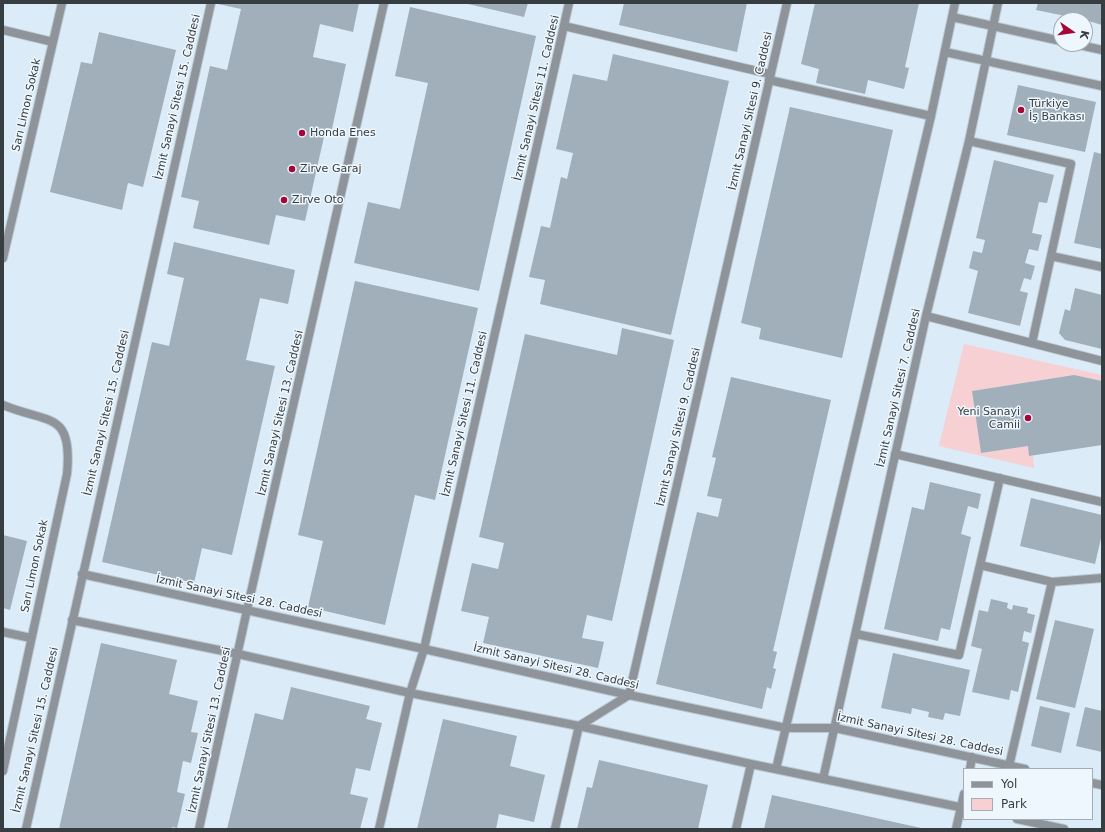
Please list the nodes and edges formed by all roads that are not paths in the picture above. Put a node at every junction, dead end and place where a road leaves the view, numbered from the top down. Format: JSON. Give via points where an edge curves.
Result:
{"nodes":[{"id":1,"x":62,"y":3,"type":"edge"},
{"id":2,"x":211,"y":3,"type":"edge"},
{"id":3,"x":384,"y":3,"type":"edge"},
{"id":4,"x":569,"y":3,"type":"edge"},
{"id":5,"x":787,"y":3,"type":"edge"},
{"id":6,"x":955,"y":3,"type":"edge"},
{"id":7,"x":998,"y":3,"type":"edge"},
{"id":8,"x":952,"y":17,"type":"junction"},
{"id":9,"x":564,"y":26,"type":"junction"},
{"id":10,"x":993,"y":27,"type":"junction"},
{"id":11,"x":3,"y":30,"type":"edge"},
{"id":12,"x":1053,"y":39,"type":"edge"},
{"id":13,"x":53,"y":42,"type":"junction"},
{"id":14,"x":945,"y":52,"type":"junction"},
{"id":15,"x":986,"y":61,"type":"junction"},
{"id":16,"x":770,"y":77,"type":"junction"},
{"id":17,"x":1102,"y":86,"type":"edge"},
{"id":18,"x":930,"y":116,"type":"junction"},
{"id":19,"x":969,"y":141,"type":"junction"},
{"id":20,"x":1051,"y":256,"type":"junction"},
{"id":21,"x":3,"y":258,"type":"edge"},
{"id":22,"x":1102,"y":267,"type":"edge"},
{"id":23,"x":926,"y":316,"type":"junction"},
{"id":24,"x":1032,"y":343,"type":"junction"},
{"id":25,"x":1102,"y":361,"type":"edge"},
{"id":26,"x":3,"y":405,"type":"edge"},
{"id":27,"x":895,"y":454,"type":"junction"},
{"id":28,"x":1000,"y":478,"type":"junction"},
{"id":29,"x":1102,"y":502,"type":"edge"},
{"id":30,"x":980,"y":565,"type":"junction"},
{"id":31,"x":82,"y":574,"type":"junction"},
{"id":32,"x":1102,"y":578,"type":"edge"},
{"id":33,"x":1052,"y":582,"type":"junction"},
{"id":34,"x":248,"y":610,"type":"junction"},
{"id":35,"x":72,"y":620,"type":"junction"},
{"id":36,"x":3,"y":632,"type":"edge"},
{"id":37,"x":856,"y":634,"type":"junction"},
{"id":38,"x":31,"y":638,"type":"junction"},
{"id":39,"x":424,"y":649,"type":"junction"},
{"id":40,"x":238,"y":654,"type":"junction"},
{"id":41,"x":410,"y":693,"type":"junction"},
{"id":42,"x":629,"y":695,"type":"junction"},
{"id":43,"x":579,"y":726,"type":"junction"},
{"id":44,"x":786,"y":728,"type":"junction"},
{"id":45,"x":835,"y":728,"type":"junction"},
{"id":46,"x":972,"y":757,"type":"junction"},
{"id":47,"x":751,"y":764,"type":"junction"},
{"id":48,"x":1009,"y":766,"type":"junction"},
{"id":49,"x":970,"y":768,"type":"edge"},
{"id":50,"x":1020,"y":768,"type":"edge"},
{"id":51,"x":776,"y":769,"type":"junction"},
{"id":52,"x":3,"y":772,"type":"edge"},
{"id":53,"x":823,"y":779,"type":"junction"},
{"id":54,"x":962,"y":808,"type":"edge"},
{"id":55,"x":1022,"y":820,"type":"edge"},
{"id":56,"x":26,"y":829,"type":"edge"},
{"id":57,"x":199,"y":829,"type":"edge"},
{"id":58,"x":379,"y":829,"type":"edge"},
{"id":59,"x":555,"y":829,"type":"edge"},
{"id":60,"x":736,"y":829,"type":"edge"},
{"id":61,"x":956,"y":829,"type":"edge"},
{"id":62,"x":1064,"y":829,"type":"edge"}],
"edges":[{"from":1,"to":13,"type":"street","name":"Sarı Limon Sokak"},
{"from":2,"to":31,"type":"street","name":"İzmit Sanayi Sitesi 15. Caddesi"},
{"from":3,"to":34,"type":"street","name":"İzmit Sanayi Sitesi 13. Caddesi"},
{"from":4,"to":9,"type":"street","name":"İzmit Sanayi Sitesi 11. Caddesi"},
{"from":5,"to":16,"type":"street","name":"İzmit Sanayi Sitesi 9. Caddesi"},
{"from":6,"to":8,"type":"street"},
{"from":7,"to":10,"type":"street","name":"İzmit Sanayi Sitesi 7. Caddesi"},
{"from":8,"to":10,"type":"street"},
{"from":8,"to":14,"type":"street"},
{"from":9,"to":16,"type":"street"},
{"from":9,"to":39,"type":"street","name":"İzmit Sanayi Sitesi 11. Caddesi"},
{"from":10,"to":12,"type":"street"},
{"from":10,"to":15,"type":"street","name":"İzmit Sanayi Sitesi 7. Caddesi"},
{"from":11,"to":13,"type":"street"},
{"from":13,"to":21,"type":"street","name":"Sarı Limon Sokak"},
{"from":14,"to":15,"type":"street"},
{"from":14,"to":18,"type":"street"},
{"from":15,"to":17,"type":"street"},
{"from":15,"to":19,"type":"street","name":"İzmit Sanayi Sitesi 7. Caddesi"},
{"from":16,"to":18,"type":"street"},
{"from":16,"to":42,"type":"street","name":"İzmit Sanayi Sitesi 9. Caddesi"},
{"from":18,"to":44,"type":"street"},
{"from":19,"to":20,"type":"street","via":[[1071,164]]},
{"from":19,"to":23,"type":"street","name":"İzmit Sanayi Sitesi 7. Caddesi"},
{"from":20,"to":22,"type":"street"},
{"from":20,"to":24,"type":"street"},
{"from":23,"to":24,"type":"street"},
{"from":23,"to":27,"type":"street","name":"İzmit Sanayi Sitesi 7. Caddesi"},
{"from":24,"to":25,"type":"street"},
{"from":26,"to":38,"type":"street","name":"Sarı Limon Sokak","via":[[58,424],[68,446],[67,474]]},
{"from":27,"to":28,"type":"street"},
{"from":27,"to":37,"type":"street","name":"İzmit Sanayi Sitesi 7. Caddesi"},
{"from":28,"to":29,"type":"street"},
{"from":28,"to":30,"type":"street"},
{"from":30,"to":33,"type":"street"},
{"from":30,"to":37,"type":"street","via":[[959,655]]},
{"from":31,"to":34,"type":"street","name":"İzmit Sanayi Sitesi 28. Caddesi"},
{"from":31,"to":35,"type":"street","name":"İzmit Sanayi Sitesi 15. Caddesi"},
{"from":32,"to":33,"type":"street"},
{"from":33,"to":48,"type":"street"},
{"from":34,"to":39,"type":"street","name":"İzmit Sanayi Sitesi 28. Caddesi"},
{"from":34,"to":40,"type":"street","name":"İzmit Sanayi Sitesi 13. Caddesi"},
{"from":35,"to":40,"type":"street"},
{"from":35,"to":56,"type":"street","name":"İzmit Sanayi Sitesi 15. Caddesi"},
{"from":36,"to":38,"type":"street"},
{"from":37,"to":45,"type":"street","name":"İzmit Sanayi Sitesi 7. Caddesi"},
{"from":38,"to":52,"type":"street","name":"Sarı Limon Sokak"},
{"from":39,"to":41,"type":"street","name":"İzmit Sanayi Sitesi 11. Caddesi"},
{"from":39,"to":42,"type":"street","name":"İzmit Sanayi Sitesi 28. Caddesi"},
{"from":40,"to":41,"type":"street"},
{"from":40,"to":57,"type":"street","name":"İzmit Sanayi Sitesi 13. Caddesi"},
{"from":41,"to":43,"type":"street"},
{"from":41,"to":58,"type":"street","name":"İzmit Sanayi Sitesi 11. Caddesi"},
{"from":42,"to":43,"type":"street"},
{"from":42,"to":44,"type":"street","name":"İzmit Sanayi Sitesi 28. Caddesi"},
{"from":43,"to":47,"type":"street"},
{"from":43,"to":59,"type":"street"},
{"from":44,"to":45,"type":"street","name":"İzmit Sanayi Sitesi 28. Caddesi"},
{"from":44,"to":51,"type":"street"},
{"from":45,"to":46,"type":"street","name":"İzmit Sanayi Sitesi 28. Caddesi"},
{"from":45,"to":53,"type":"street","name":"İzmit Sanayi Sitesi 7. Caddesi"},
{"from":46,"to":48,"type":"street","name":"İzmit Sanayi Sitesi 28. Caddesi"},
{"from":46,"to":49,"type":"street"},
{"from":47,"to":51,"type":"street"},
{"from":47,"to":60,"type":"street"},
{"from":48,"to":50,"type":"street","name":"İzmit Sanayi Sitesi 28. Caddesi"},
{"from":51,"to":53,"type":"street"},
{"from":53,"to":54,"type":"street"},
{"from":54,"to":61,"type":"street"},
{"from":55,"to":62,"type":"street"}]}
